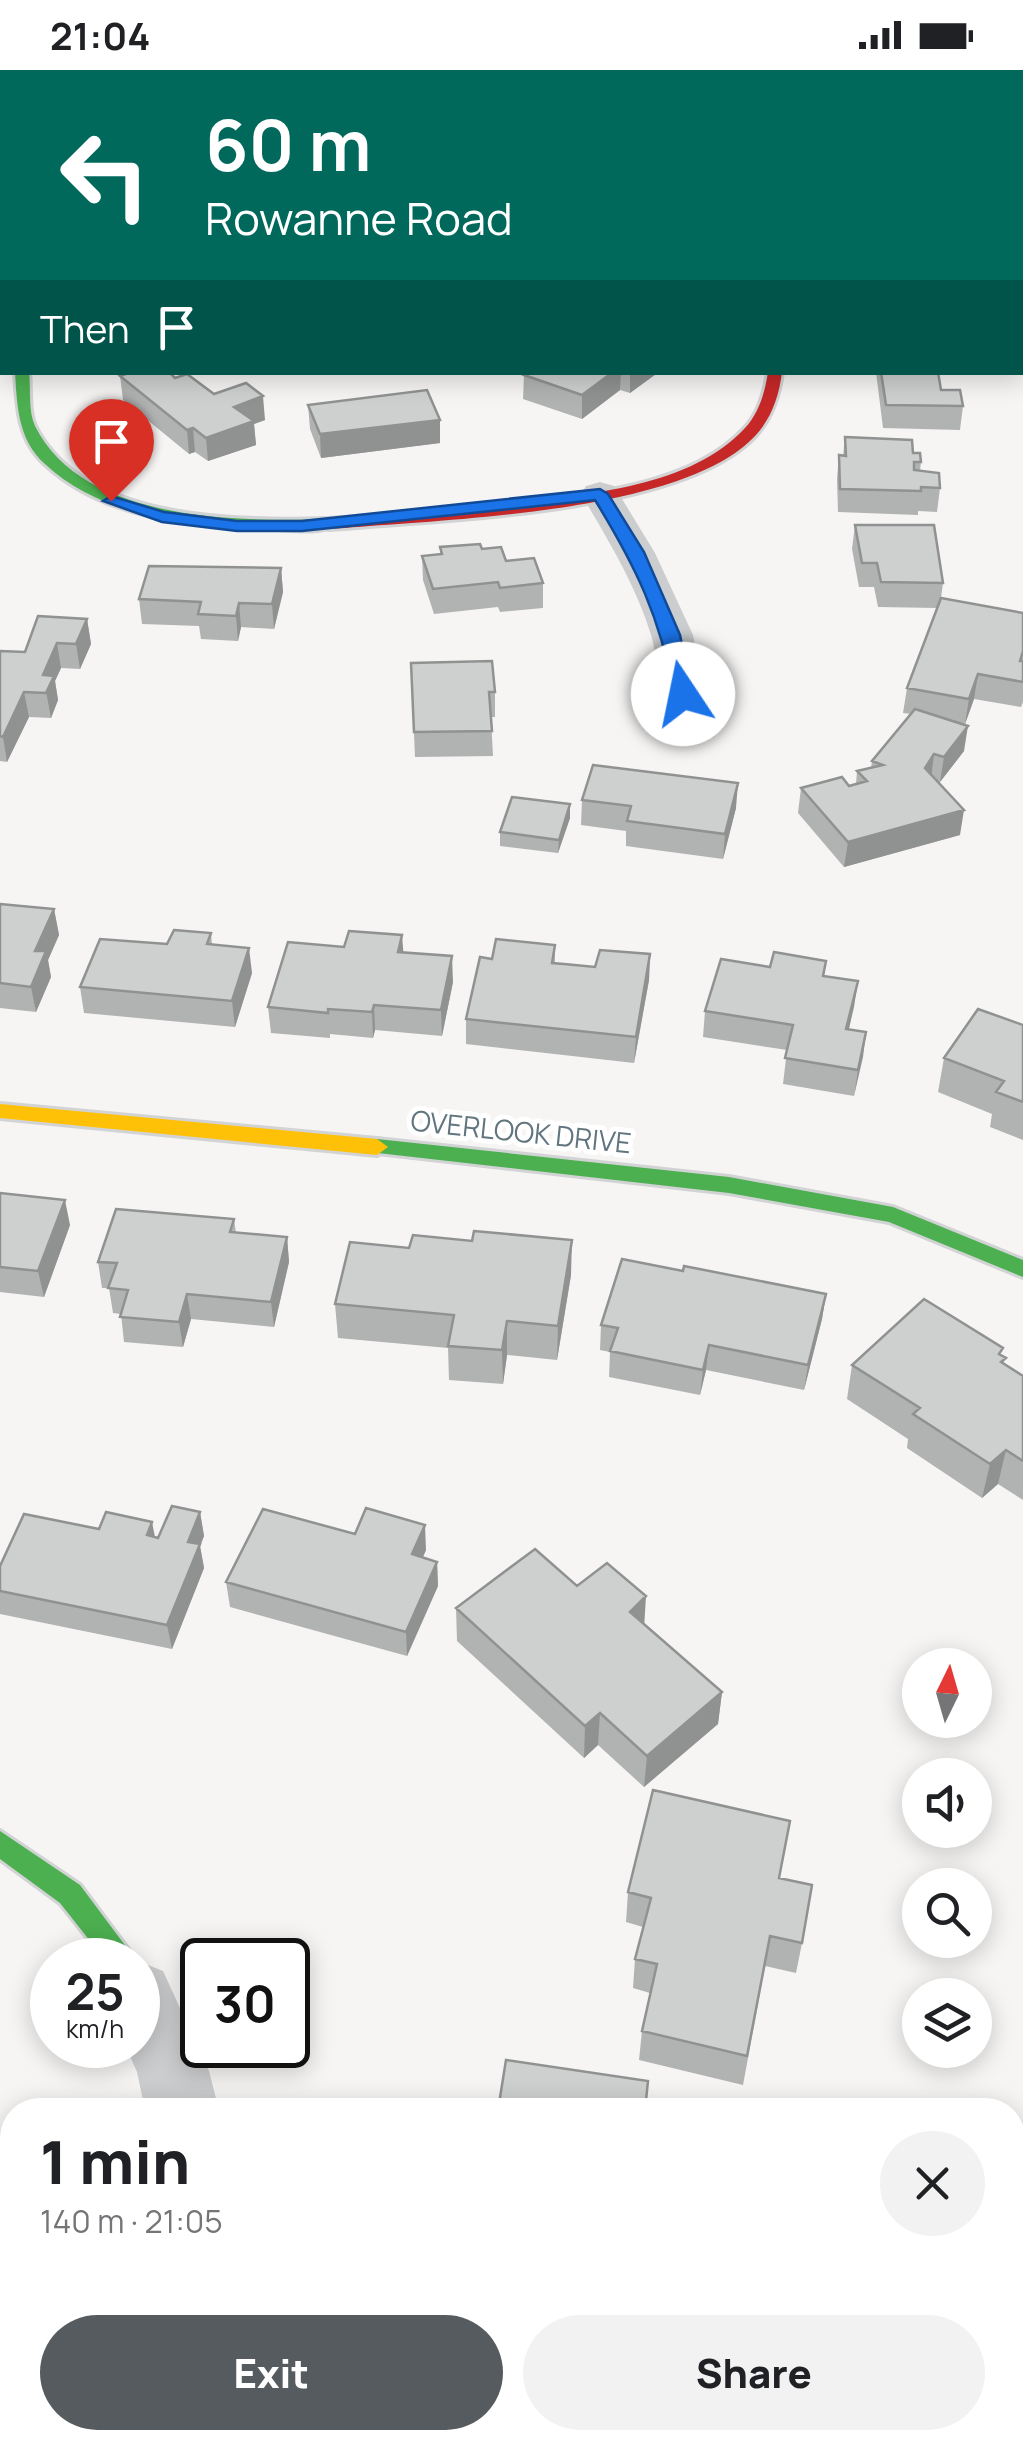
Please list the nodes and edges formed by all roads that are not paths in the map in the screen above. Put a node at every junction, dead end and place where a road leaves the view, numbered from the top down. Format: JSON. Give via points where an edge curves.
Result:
{"nodes":[{"id":1,"x":21,"y":375,"type":"edge"},
{"id":2,"x":774,"y":375,"type":"edge"},
{"id":3,"x":600,"y":494,"type":"junction"},
{"id":4,"x":683,"y":694,"type":"dead end"},
{"id":5,"x":0,"y":1110,"type":"edge"},
{"id":6,"x":1023,"y":1269,"type":"edge"},
{"id":7,"x":0,"y":1843,"type":"edge"},
{"id":8,"x":105,"y":1938,"type":"edge"},
{"id":9,"x":160,"y":2042,"type":"edge"},
{"id":10,"x":179,"y":2098,"type":"edge"}],
"edges":[{"from":1,"to":3,"type":"street","via":[[14,410],[34,458],[85,494],[162,517],[302,526]]},
{"from":2,"to":3,"type":"street","via":[[766,408],[738,443],[664,479]]},
{"from":3,"to":4,"type":"street","via":[[672,635]]},
{"from":5,"to":6,"type":"street","name":"OVERLOOK DRIVE","via":[[729,1186],[893,1215]]},
{"from":7,"to":8,"type":"street","via":[[70,1894]]},
{"from":9,"to":10,"type":"street"}]}
